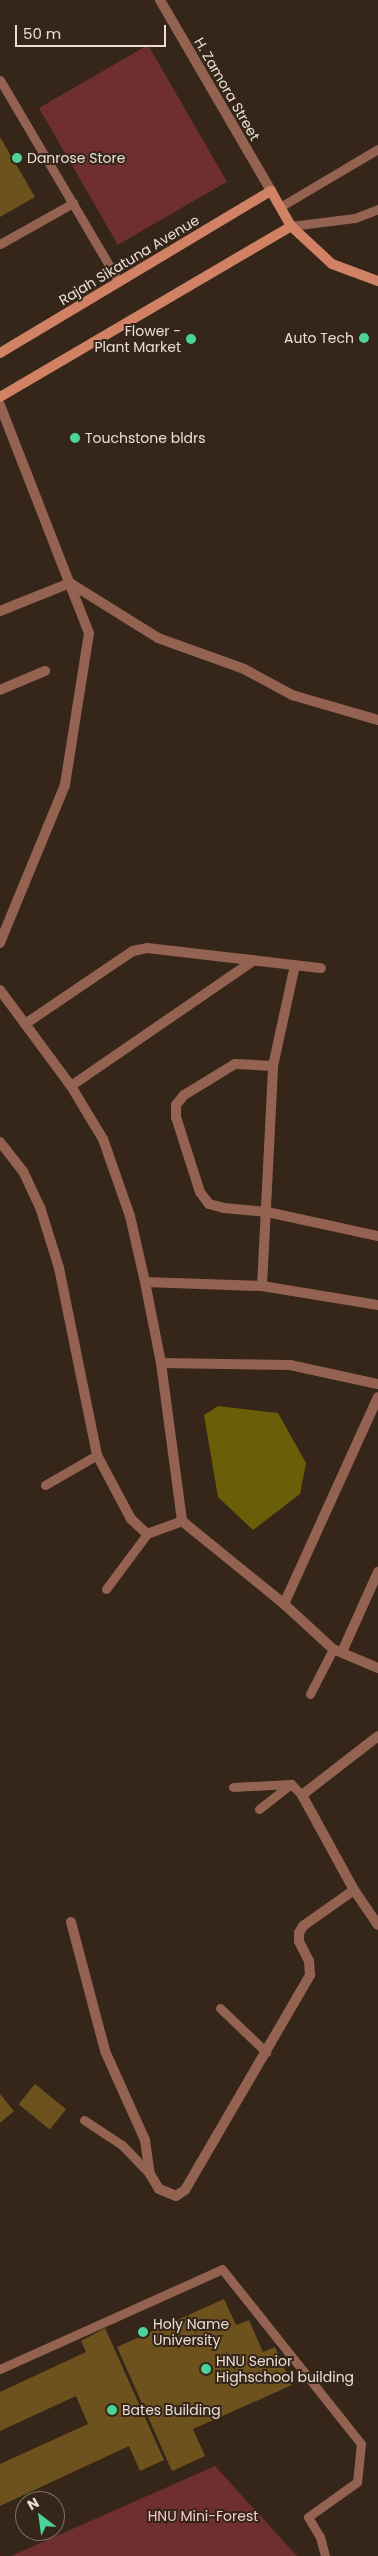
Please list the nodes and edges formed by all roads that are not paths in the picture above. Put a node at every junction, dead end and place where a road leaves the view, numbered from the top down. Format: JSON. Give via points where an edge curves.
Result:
{"nodes":[{"id":1,"x":160,"y":0,"type":"edge"},
{"id":2,"x":0,"y":80,"type":"edge"},
{"id":3,"x":378,"y":149,"type":"edge"},
{"id":4,"x":271,"y":191,"type":"junction"},
{"id":5,"x":73,"y":203,"type":"junction"},
{"id":6,"x":280,"y":207,"type":"junction"},
{"id":7,"x":378,"y":210,"type":"edge"},
{"id":8,"x":291,"y":226,"type":"junction"},
{"id":9,"x":0,"y":244,"type":"edge"},
{"id":10,"x":378,"y":281,"type":"edge"},
{"id":11,"x":119,"y":282,"type":"junction"},
{"id":12,"x":0,"y":353,"type":"edge"},
{"id":13,"x":0,"y":397,"type":"edge"},
{"id":14,"x":0,"y":405,"type":"edge"},
{"id":15,"x":70,"y":583,"type":"junction"},
{"id":16,"x":0,"y":611,"type":"edge"},
{"id":17,"x":45,"y":671,"type":"dead end"},
{"id":18,"x":0,"y":690,"type":"edge"},
{"id":19,"x":378,"y":720,"type":"edge"},
{"id":20,"x":0,"y":943,"type":"edge"},
{"id":21,"x":254,"y":960,"type":"junction"},
{"id":22,"x":296,"y":965,"type":"junction"},
{"id":23,"x":321,"y":968,"type":"dead end"},
{"id":24,"x":0,"y":990,"type":"edge"},
{"id":25,"x":25,"y":1024,"type":"junction"},
{"id":26,"x":273,"y":1066,"type":"junction"},
{"id":27,"x":71,"y":1086,"type":"junction"},
{"id":28,"x":0,"y":1142,"type":"edge"},
{"id":29,"x":267,"y":1212,"type":"junction"},
{"id":30,"x":378,"y":1236,"type":"edge"},
{"id":31,"x":145,"y":1282,"type":"junction"},
{"id":32,"x":262,"y":1286,"type":"junction"},
{"id":33,"x":378,"y":1305,"type":"edge"},
{"id":34,"x":161,"y":1363,"type":"junction"},
{"id":35,"x":378,"y":1384,"type":"edge"},
{"id":36,"x":378,"y":1397,"type":"edge"},
{"id":37,"x":97,"y":1455,"type":"junction"},
{"id":38,"x":45,"y":1485,"type":"dead end"},
{"id":39,"x":182,"y":1521,"type":"junction"},
{"id":40,"x":147,"y":1534,"type":"junction"},
{"id":41,"x":378,"y":1572,"type":"edge"},
{"id":42,"x":106,"y":1589,"type":"dead end"},
{"id":43,"x":284,"y":1604,"type":"junction"},
{"id":44,"x":337,"y":1650,"type":"junction"},
{"id":45,"x":378,"y":1668,"type":"edge"},
{"id":46,"x":310,"y":1694,"type":"dead end"},
{"id":47,"x":378,"y":1736,"type":"edge"},
{"id":48,"x":291,"y":1784,"type":"junction"},
{"id":49,"x":232,"y":1787,"type":"dead end"},
{"id":50,"x":302,"y":1795,"type":"junction"},
{"id":51,"x":260,"y":1809,"type":"dead end"},
{"id":52,"x":354,"y":1890,"type":"junction"},
{"id":53,"x":71,"y":1922,"type":"dead end"},
{"id":54,"x":378,"y":1925,"type":"edge"},
{"id":55,"x":220,"y":2008,"type":"dead end"},
{"id":56,"x":266,"y":2052,"type":"junction"},
{"id":57,"x":84,"y":2120,"type":"dead end"},
{"id":58,"x":150,"y":2174,"type":"junction"},
{"id":59,"x":0,"y":2369,"type":"edge"},
{"id":60,"x":325,"y":2556,"type":"edge"}],
"edges":[{"from":1,"to":4,"type":"street","name":"H. Zamora Street"},
{"from":2,"to":5,"type":"lane"},
{"from":3,"to":6,"type":"lane"},
{"from":4,"to":6,"type":"main road"},
{"from":4,"to":11,"type":"main road","name":"Rajah Sikatuna Avenue"},
{"from":5,"to":9,"type":"lane"},
{"from":5,"to":11,"type":"lane"},
{"from":6,"to":8,"type":"main road"},
{"from":7,"to":8,"type":"lane","via":[[355,218]]},
{"from":8,"to":10,"type":"main road","via":[[332,264]]},
{"from":8,"to":13,"type":"main road"},
{"from":11,"to":12,"type":"main road","name":"Rajah Sikatuna Avenue"},
{"from":14,"to":15,"type":"street"},
{"from":15,"to":16,"type":"street"},
{"from":15,"to":19,"type":"street","via":[[158,638],[244,669],[292,695]]},
{"from":15,"to":20,"type":"street","via":[[90,633],[65,785]]},
{"from":17,"to":18,"type":"street"},
{"from":21,"to":22,"type":"street"},
{"from":21,"to":25,"type":"street","via":[[147,948],[134,951]]},
{"from":21,"to":27,"type":"street"},
{"from":22,"to":23,"type":"street"},
{"from":22,"to":26,"type":"street"},
{"from":24,"to":25,"type":"street"},
{"from":25,"to":27,"type":"street"},
{"from":26,"to":29,"type":"street"},
{"from":26,"to":29,"type":"street","via":[[235,1064],[184,1096],[176,1105],[176,1117],[200,1192],[209,1204]]},
{"from":27,"to":31,"type":"street","via":[[103,1139],[130,1216]]},
{"from":28,"to":37,"type":"street","via":[[23,1170],[40,1207],[59,1268]]},
{"from":29,"to":30,"type":"street"},
{"from":29,"to":32,"type":"street"},
{"from":31,"to":32,"type":"street"},
{"from":31,"to":34,"type":"street"},
{"from":32,"to":33,"type":"street"},
{"from":34,"to":35,"type":"street","via":[[290,1364]]},
{"from":34,"to":39,"type":"street"},
{"from":36,"to":43,"type":"street"},
{"from":37,"to":38,"type":"lane"},
{"from":37,"to":40,"type":"street","via":[[131,1519]]},
{"from":39,"to":40,"type":"street"},
{"from":39,"to":43,"type":"street"},
{"from":40,"to":42,"type":"lane"},
{"from":41,"to":44,"type":"street"},
{"from":43,"to":44,"type":"street"},
{"from":44,"to":45,"type":"street"},
{"from":44,"to":46,"type":"lane"},
{"from":47,"to":50,"type":"street"},
{"from":48,"to":49,"type":"lane"},
{"from":48,"to":50,"type":"lane"},
{"from":48,"to":51,"type":"lane"},
{"from":50,"to":52,"type":"street"},
{"from":52,"to":54,"type":"street"},
{"from":52,"to":56,"type":"street","via":[[303,1926],[299,1933],[310,1962],[310,1975]]},
{"from":53,"to":58,"type":"street","via":[[105,2051],[145,2140]]},
{"from":55,"to":56,"type":"lane"},
{"from":56,"to":58,"type":"street","via":[[185,2190],[176,2196],[166,2194]]},
{"from":57,"to":58,"type":"lane","via":[[122,2145]]},
{"from":59,"to":60,"type":"lane","via":[[222,2269],[361,2444],[357,2482],[308,2517],[320,2537]]}]}
